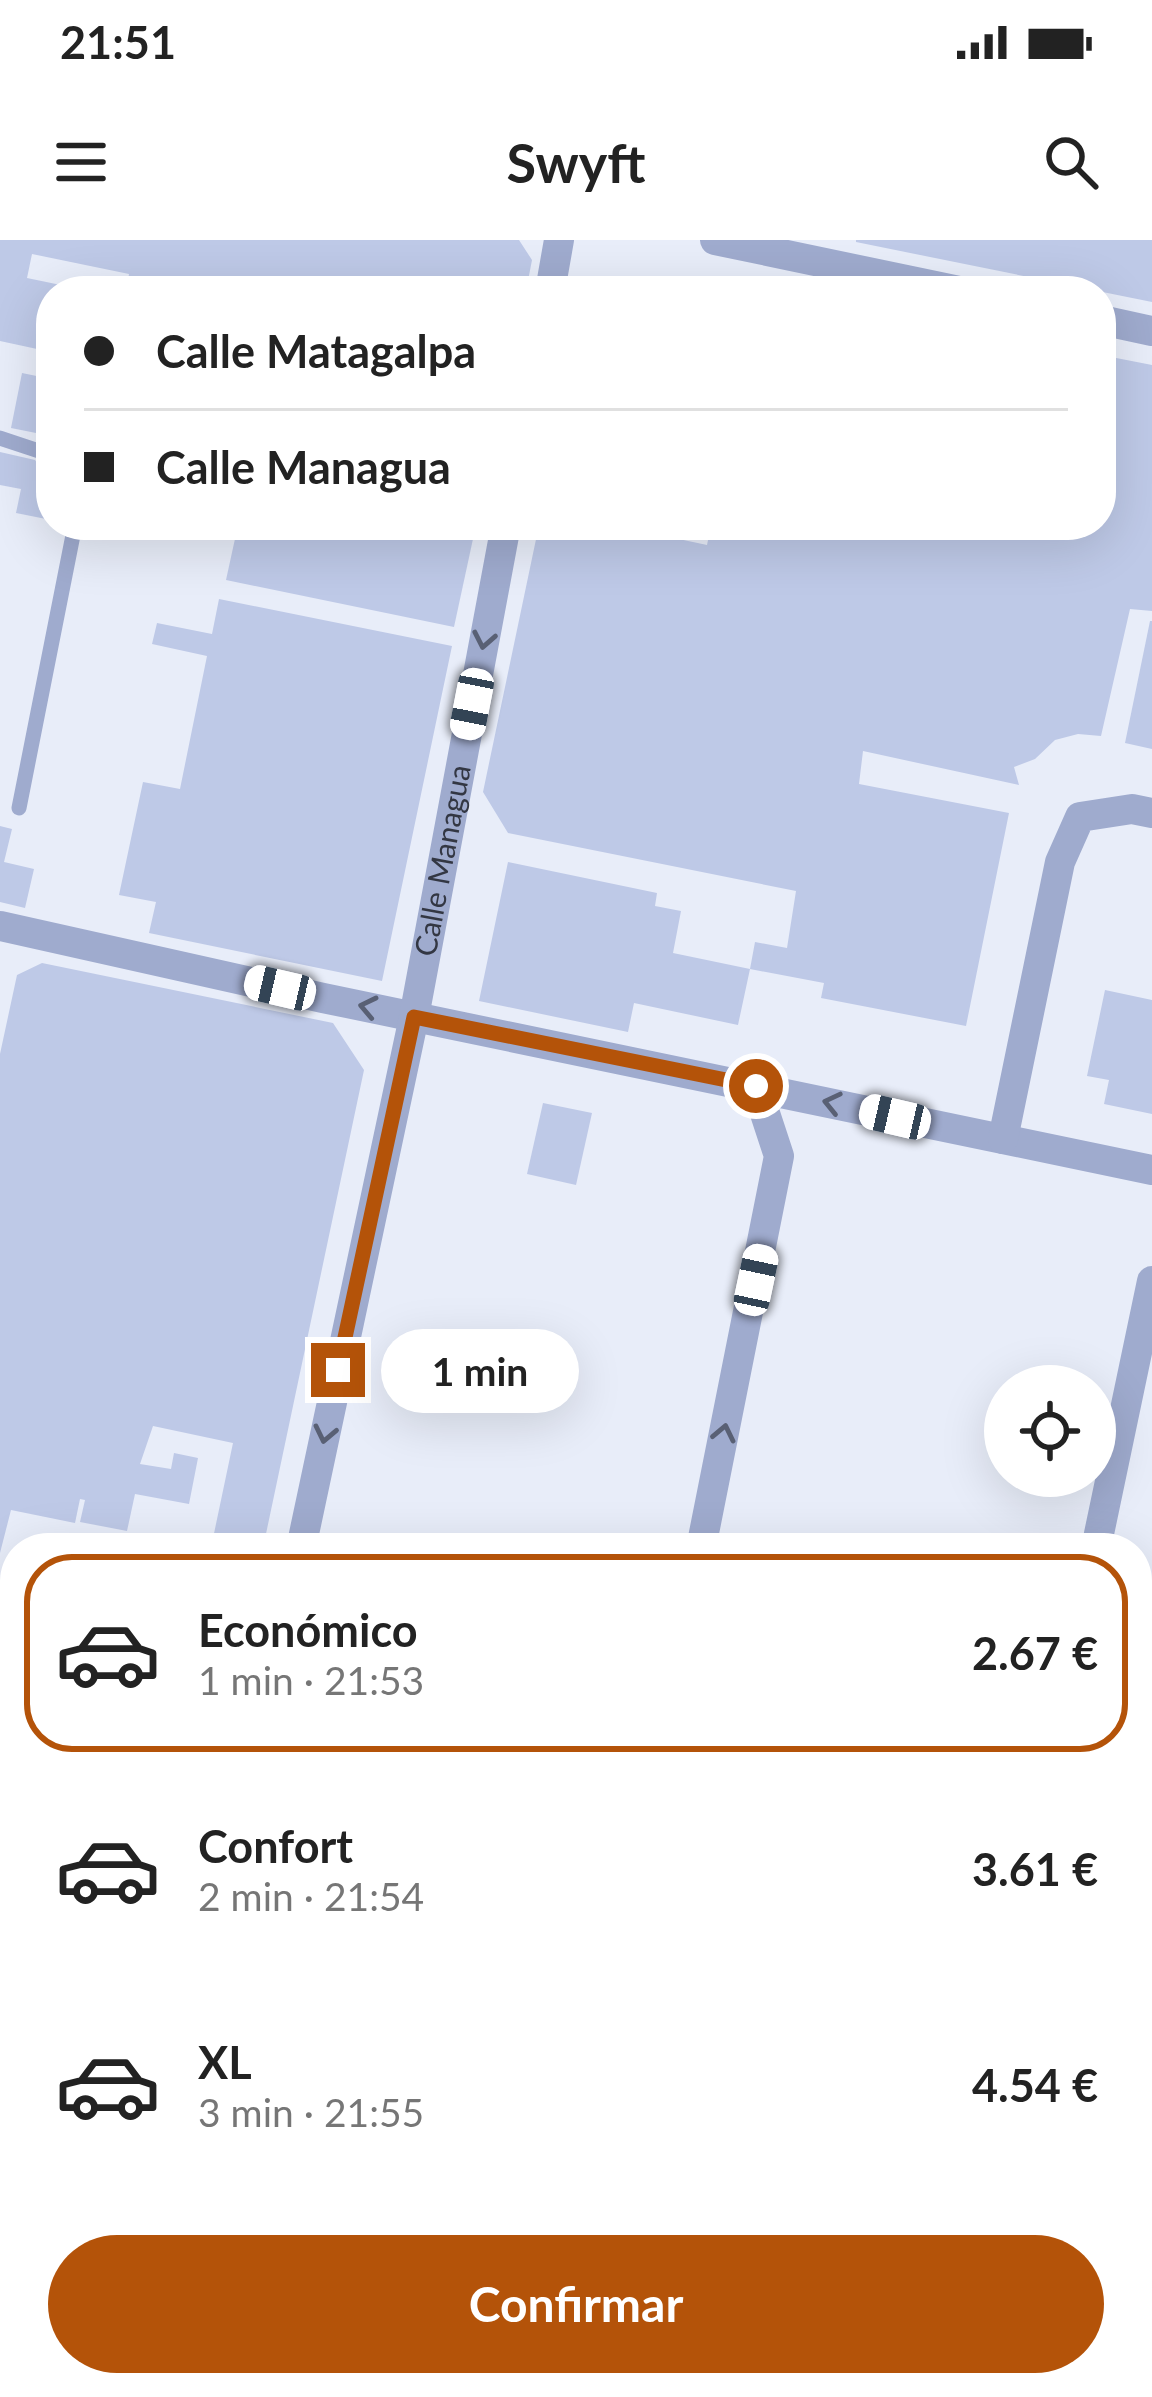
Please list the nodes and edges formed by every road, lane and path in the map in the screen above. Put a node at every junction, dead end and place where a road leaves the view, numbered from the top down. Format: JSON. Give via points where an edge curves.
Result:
{"nodes":[{"id":1,"x":559,"y":240,"type":"edge"},
{"id":2,"x":715,"y":240,"type":"edge"},
{"id":3,"x":553,"y":276,"type":"edge"},
{"id":4,"x":887,"y":276,"type":"edge"},
{"id":5,"x":1116,"y":323,"type":"edge"},
{"id":6,"x":1152,"y":331,"type":"edge"},
{"id":7,"x":0,"y":438,"type":"edge"},
{"id":8,"x":36,"y":450,"type":"edge"},
{"id":9,"x":72,"y":540,"type":"edge"},
{"id":10,"x":503,"y":540,"type":"edge"},
{"id":11,"x":19,"y":808,"type":"dead end"},
{"id":12,"x":1152,"y":813,"type":"edge"},
{"id":13,"x":0,"y":926,"type":"edge"},
{"id":14,"x":414,"y":1017,"type":"junction"},
{"id":15,"x":756,"y":1086,"type":"junction"},
{"id":16,"x":1003,"y":1139,"type":"junction"},
{"id":17,"x":1152,"y":1170,"type":"edge"},
{"id":18,"x":1152,"y":1281,"type":"edge"},
{"id":19,"x":304,"y":1533,"type":"edge"},
{"id":20,"x":704,"y":1533,"type":"edge"},
{"id":21,"x":1099,"y":1533,"type":"edge"}],
"edges":[{"from":1,"to":3,"type":"street"},
{"from":2,"to":4,"type":"street"},
{"from":5,"to":6,"type":"street"},
{"from":7,"to":8,"type":"lane"},
{"from":9,"to":11,"type":"lane"},
{"from":10,"to":14,"type":"street","name":"Calle Managua","one_way":true},
{"from":12,"to":16,"type":"street","via":[[1132,808],[1080,817],[1073,832],[1060,862]]},
{"from":14,"to":13,"type":"street","one_way":true},
{"from":14,"to":15,"type":"street"},
{"from":14,"to":19,"type":"street","name":"Calle Managua","one_way":true},
{"from":16,"to":15,"type":"street","one_way":true},
{"from":20,"to":15,"type":"street","one_way":true,"via":[[779,1156]]},
{"from":16,"to":17,"type":"street"},
{"from":18,"to":21,"type":"street"}]}
